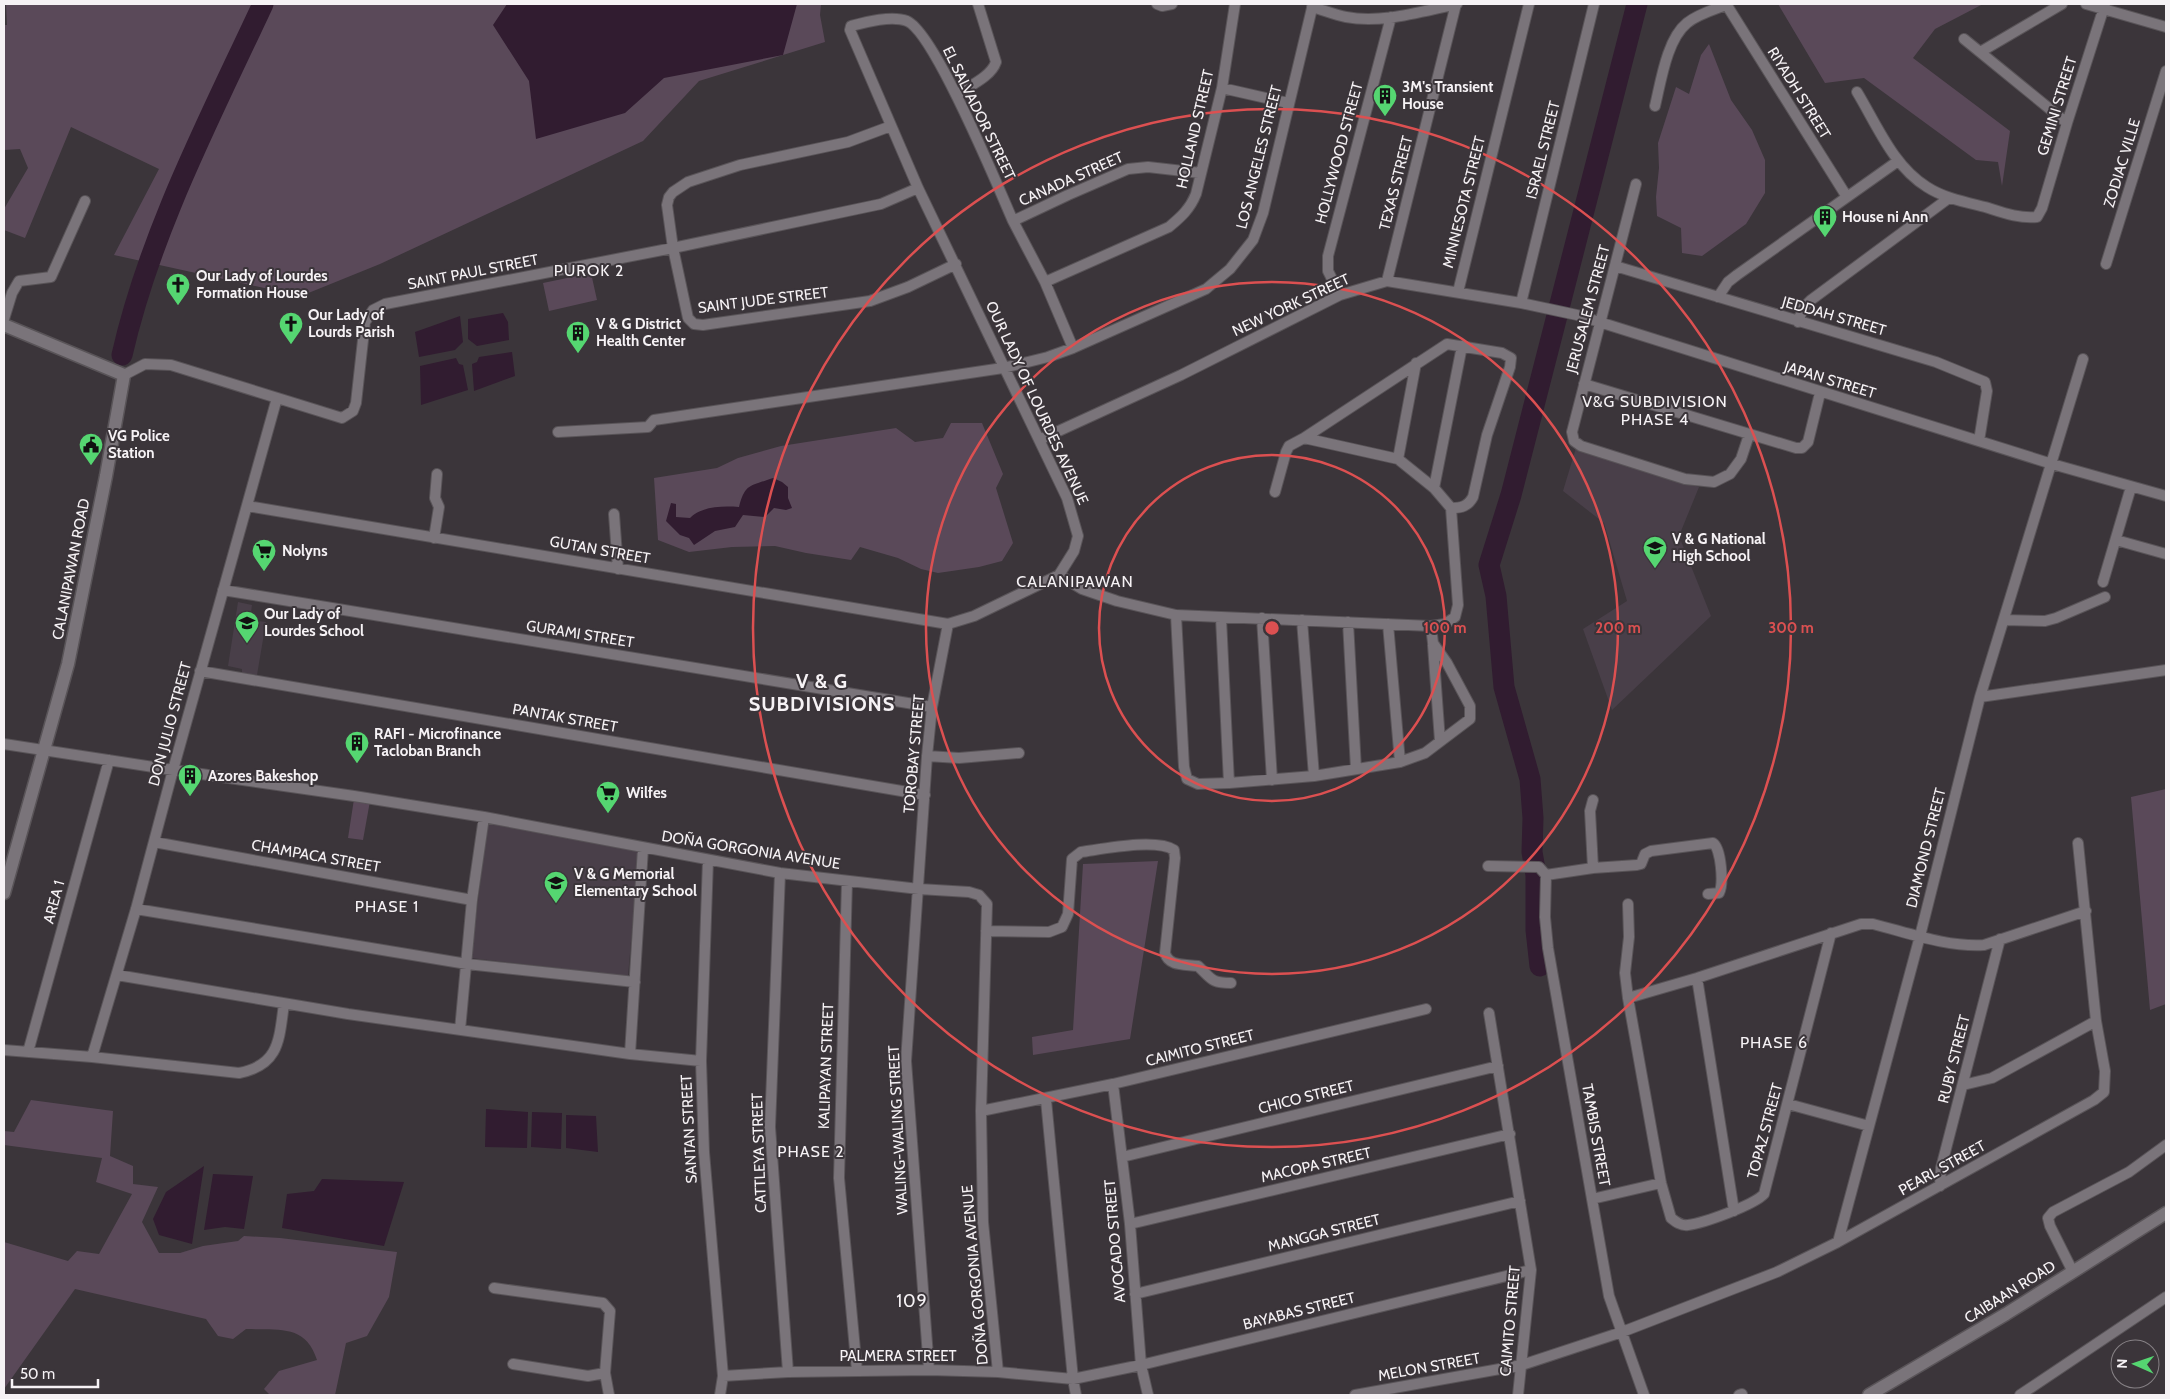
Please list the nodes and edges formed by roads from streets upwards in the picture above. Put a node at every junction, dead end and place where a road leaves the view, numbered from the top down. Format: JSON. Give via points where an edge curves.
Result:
{"nodes":[{"id":1,"x":978,"y":4,"type":"edge"},
{"id":2,"x":1157,"y":4,"type":"edge"},
{"id":3,"x":1172,"y":4,"type":"edge"},
{"id":4,"x":1236,"y":4,"type":"edge"},
{"id":5,"x":1456,"y":4,"type":"edge"},
{"id":6,"x":1529,"y":4,"type":"edge"},
{"id":7,"x":1594,"y":4,"type":"edge"},
{"id":8,"x":1726,"y":4,"type":"edge"},
{"id":9,"x":2062,"y":4,"type":"edge"},
{"id":10,"x":2086,"y":4,"type":"edge"},
{"id":11,"x":1313,"y":5,"type":"edge"},
{"id":12,"x":2104,"y":7,"type":"edge"},
{"id":13,"x":1391,"y":17,"type":"junction"},
{"id":14,"x":850,"y":27,"type":"joint"},
{"id":15,"x":2166,"y":27,"type":"edge"},
{"id":16,"x":1964,"y":39,"type":"dead end"},
{"id":17,"x":1982,"y":51,"type":"junction"},
{"id":18,"x":2166,"y":71,"type":"edge"},
{"id":19,"x":1222,"y":88,"type":"junction"},
{"id":20,"x":1857,"y":92,"type":"dead end"},
{"id":21,"x":956,"y":95,"type":"junction"},
{"id":22,"x":1288,"y":103,"type":"junction"},
{"id":23,"x":1655,"y":106,"type":"dead end"},
{"id":24,"x":2067,"y":123,"type":"junction"},
{"id":25,"x":891,"y":126,"type":"junction"},
{"id":26,"x":1898,"y":161,"type":"junction"},
{"id":27,"x":1200,"y":172,"type":"junction"},
{"id":28,"x":1636,"y":184,"type":"dead end"},
{"id":29,"x":918,"y":188,"type":"junction"},
{"id":30,"x":1847,"y":197,"type":"junction"},
{"id":31,"x":1948,"y":198,"type":"junction"},
{"id":32,"x":85,"y":201,"type":"dead end"},
{"id":33,"x":1013,"y":221,"type":"junction"},
{"id":34,"x":673,"y":248,"type":"junction"},
{"id":35,"x":956,"y":264,"type":"junction"},
{"id":36,"x":2106,"y":264,"type":"dead end"},
{"id":37,"x":1615,"y":266,"type":"junction"},
{"id":38,"x":1387,"y":281,"type":"junction"},
{"id":39,"x":1045,"y":282,"type":"junction"},
{"id":40,"x":1458,"y":292,"type":"junction"},
{"id":41,"x":1340,"y":295,"type":"junction"},
{"id":42,"x":1718,"y":297,"type":"junction"},
{"id":43,"x":1521,"y":303,"type":"junction"},
{"id":44,"x":4,"y":319,"type":"edge"},
{"id":45,"x":1798,"y":322,"type":"junction"},
{"id":46,"x":1600,"y":323,"type":"junction"},
{"id":47,"x":4,"y":326,"type":"edge"},
{"id":48,"x":1462,"y":346,"type":"junction"},
{"id":49,"x":1073,"y":348,"type":"junction"},
{"id":50,"x":2083,"y":359,"type":"dead end"},
{"id":51,"x":1416,"y":362,"type":"junction"},
{"id":52,"x":1003,"y":368,"type":"junction"},
{"id":53,"x":124,"y":375,"type":"junction"},
{"id":54,"x":1584,"y":384,"type":"junction"},
{"id":55,"x":1820,"y":393,"type":"junction"},
{"id":56,"x":277,"y":398,"type":"junction"},
{"id":57,"x":558,"y":432,"type":"dead end"},
{"id":58,"x":1750,"y":435,"type":"junction"},
{"id":59,"x":1304,"y":438,"type":"junction"},
{"id":60,"x":1039,"y":440,"type":"junction"},
{"id":61,"x":1980,"y":441,"type":"junction"},
{"id":62,"x":1398,"y":459,"type":"junction"},
{"id":63,"x":2052,"y":464,"type":"junction"},
{"id":64,"x":437,"y":474,"type":"dead end"},
{"id":65,"x":2131,"y":487,"type":"junction"},
{"id":66,"x":1434,"y":488,"type":"junction"},
{"id":67,"x":1275,"y":492,"type":"dead end"},
{"id":68,"x":2166,"y":496,"type":"edge"},
{"id":69,"x":247,"y":506,"type":"junction"},
{"id":70,"x":1451,"y":508,"type":"junction"},
{"id":71,"x":614,"y":514,"type":"dead end"},
{"id":72,"x":434,"y":538,"type":"junction"},
{"id":73,"x":2116,"y":540,"type":"junction"},
{"id":74,"x":2166,"y":554,"type":"edge"},
{"id":75,"x":618,"y":569,"type":"junction"},
{"id":76,"x":1059,"y":575,"type":"junction"},
{"id":77,"x":2103,"y":582,"type":"dead end"},
{"id":78,"x":223,"y":590,"type":"junction"},
{"id":79,"x":2105,"y":597,"type":"dead end"},
{"id":80,"x":1176,"y":615,"type":"junction"},
{"id":81,"x":1221,"y":618,"type":"junction"},
{"id":82,"x":1262,"y":618,"type":"junction"},
{"id":83,"x":1302,"y":620,"type":"junction"},
{"id":84,"x":2004,"y":620,"type":"junction"},
{"id":85,"x":1348,"y":622,"type":"junction"},
{"id":86,"x":948,"y":624,"type":"junction"},
{"id":87,"x":1388,"y":624,"type":"junction"},
{"id":88,"x":1431,"y":626,"type":"junction"},
{"id":89,"x":1432,"y":643,"type":"junction"},
{"id":90,"x":2166,"y":670,"type":"edge"},
{"id":91,"x":200,"y":671,"type":"junction"},
{"id":92,"x":1980,"y":697,"type":"junction"},
{"id":93,"x":932,"y":707,"type":"junction"},
{"id":94,"x":1440,"y":741,"type":"junction"},
{"id":95,"x":4,"y":744,"type":"edge"},
{"id":96,"x":44,"y":751,"type":"junction"},
{"id":97,"x":1019,"y":753,"type":"dead end"},
{"id":98,"x":927,"y":756,"type":"junction"},
{"id":99,"x":109,"y":760,"type":"junction"},
{"id":100,"x":1400,"y":762,"type":"junction"},
{"id":101,"x":173,"y":770,"type":"junction"},
{"id":102,"x":1356,"y":770,"type":"junction"},
{"id":103,"x":1314,"y":776,"type":"junction"},
{"id":104,"x":1272,"y":780,"type":"junction"},
{"id":105,"x":1229,"y":783,"type":"junction"},
{"id":106,"x":925,"y":795,"type":"junction"},
{"id":107,"x":1593,"y":800,"type":"dead end"},
{"id":108,"x":484,"y":818,"type":"junction"},
{"id":109,"x":154,"y":842,"type":"junction"},
{"id":110,"x":2078,"y":843,"type":"dead end"},
{"id":111,"x":643,"y":848,"type":"junction"},
{"id":112,"x":708,"y":860,"type":"junction"},
{"id":113,"x":1488,"y":866,"type":"dead end"},
{"id":114,"x":1593,"y":868,"type":"junction"},
{"id":115,"x":780,"y":873,"type":"junction"},
{"id":116,"x":1546,"y":875,"type":"junction"},
{"id":117,"x":847,"y":881,"type":"junction"},
{"id":118,"x":918,"y":889,"type":"junction"},
{"id":119,"x":4,"y":893,"type":"edge"},
{"id":120,"x":1708,"y":894,"type":"dead end"},
{"id":121,"x":472,"y":900,"type":"junction"},
{"id":122,"x":1628,"y":904,"type":"dead end"},
{"id":123,"x":136,"y":909,"type":"junction"},
{"id":124,"x":2086,"y":911,"type":"junction"},
{"id":125,"x":986,"y":931,"type":"junction"},
{"id":126,"x":1831,"y":933,"type":"junction"},
{"id":127,"x":1920,"y":936,"type":"junction"},
{"id":128,"x":2000,"y":939,"type":"junction"},
{"id":129,"x":466,"y":964,"type":"junction"},
{"id":130,"x":117,"y":975,"type":"junction"},
{"id":131,"x":1697,"y":978,"type":"junction"},
{"id":132,"x":635,"y":982,"type":"junction"},
{"id":133,"x":1231,"y":983,"type":"dead end"},
{"id":134,"x":1628,"y":998,"type":"junction"},
{"id":135,"x":284,"y":1004,"type":"junction"},
{"id":136,"x":1426,"y":1009,"type":"dead end"},
{"id":137,"x":1488,"y":1013,"type":"dead end"},
{"id":138,"x":2096,"y":1021,"type":"junction"},
{"id":139,"x":460,"y":1030,"type":"junction"},
{"id":140,"x":4,"y":1050,"type":"edge"},
{"id":141,"x":28,"y":1052,"type":"junction"},
{"id":142,"x":630,"y":1054,"type":"junction"},
{"id":143,"x":92,"y":1057,"type":"junction"},
{"id":144,"x":701,"y":1061,"type":"junction"},
{"id":145,"x":1498,"y":1066,"type":"junction"},
{"id":146,"x":1113,"y":1084,"type":"junction"},
{"id":147,"x":1963,"y":1086,"type":"junction"},
{"id":148,"x":1046,"y":1100,"type":"junction"},
{"id":149,"x":1788,"y":1104,"type":"junction"},
{"id":150,"x":981,"y":1111,"type":"junction"},
{"id":151,"x":1869,"y":1126,"type":"junction"},
{"id":152,"x":1510,"y":1134,"type":"junction"},
{"id":153,"x":2166,"y":1145,"type":"edge"},
{"id":154,"x":1122,"y":1157,"type":"junction"},
{"id":155,"x":1661,"y":1183,"type":"junction"},
{"id":156,"x":1940,"y":1186,"type":"junction"},
{"id":157,"x":1592,"y":1199,"type":"junction"},
{"id":158,"x":1520,"y":1201,"type":"junction"},
{"id":159,"x":1734,"y":1211,"type":"junction"},
{"id":160,"x":2166,"y":1213,"type":"edge"},
{"id":161,"x":1130,"y":1224,"type":"junction"},
{"id":162,"x":1838,"y":1242,"type":"junction"},
{"id":163,"x":1532,"y":1270,"type":"junction"},
{"id":164,"x":2073,"y":1272,"type":"junction"},
{"id":165,"x":494,"y":1288,"type":"dead end"},
{"id":166,"x":1135,"y":1294,"type":"junction"},
{"id":167,"x":2166,"y":1298,"type":"edge"},
{"id":168,"x":1622,"y":1332,"type":"junction"},
{"id":169,"x":1593,"y":1341,"type":"joint"},
{"id":170,"x":513,"y":1364,"type":"dead end"},
{"id":171,"x":1141,"y":1365,"type":"junction"},
{"id":172,"x":1522,"y":1365,"type":"junction"},
{"id":173,"x":929,"y":1370,"type":"junction"},
{"id":174,"x":857,"y":1371,"type":"junction"},
{"id":175,"x":788,"y":1372,"type":"junction"},
{"id":176,"x":998,"y":1372,"type":"junction"},
{"id":177,"x":604,"y":1373,"type":"junction"},
{"id":178,"x":723,"y":1376,"type":"junction"},
{"id":179,"x":1073,"y":1379,"type":"junction"},
{"id":180,"x":609,"y":1395,"type":"edge"},
{"id":181,"x":720,"y":1395,"type":"edge"},
{"id":182,"x":1076,"y":1395,"type":"edge"},
{"id":183,"x":1148,"y":1395,"type":"edge"},
{"id":184,"x":1355,"y":1395,"type":"edge"},
{"id":185,"x":1518,"y":1395,"type":"edge"},
{"id":186,"x":1644,"y":1395,"type":"edge"},
{"id":187,"x":1869,"y":1395,"type":"edge"},
{"id":188,"x":2020,"y":1395,"type":"edge"}],
"edges":[{"from":1,"to":21,"type":"street","via":[[996,62],[988,74]]},
{"from":2,"to":3,"type":"street"},
{"from":4,"to":19,"type":"street","name":"HOLLAND STREET"},
{"from":5,"to":13,"type":"street"},
{"from":5,"to":38,"type":"street","name":"TEXAS STREET"},
{"from":6,"to":40,"type":"street","name":"MINNESOTA STREET"},
{"from":7,"to":43,"type":"street","name":"ISRAEL STREET"},
{"from":8,"to":23,"type":"street","via":[[1687,22],[1676,34]]},
{"from":8,"to":30,"type":"street","name":"RIYADH STREET"},
{"from":9,"to":17,"type":"street"},
{"from":10,"to":12,"type":"street"},
{"from":11,"to":13,"type":"street","via":[[1346,17]]},
{"from":11,"to":22,"type":"street","name":"LOS ANGELES STREET"},
{"from":12,"to":15,"type":"street"},
{"from":12,"to":24,"type":"street","name":"GEMINI STREET"},
{"from":13,"to":41,"type":"street","name":"HOLLYWOOD STREET","via":[[1328,256],[1328,271]]},
{"from":14,"to":21,"type":"street","name":"EL SALVADOR STREET","via":[[897,19],[907,21],[932,48]]},
{"from":14,"to":25,"type":"street","name":"OUR LADY OF LOURDES AVENUE"},
{"from":16,"to":17,"type":"street"},
{"from":17,"to":24,"type":"street"},
{"from":18,"to":36,"type":"street","name":"ZODIAC VILLE"},
{"from":19,"to":22,"type":"street"},
{"from":19,"to":27,"type":"street","name":"HOLLAND STREET"},
{"from":20,"to":26,"type":"street"},
{"from":21,"to":33,"type":"street","name":"EL SALVADOR STREET"},
{"from":22,"to":49,"type":"street","name":"LOS ANGELES STREET","via":[[1263,213],[1253,240],[1230,270],[1206,289]]},
{"from":24,"to":31,"type":"street","name":"GEMINI STREET","via":[[2037,217],[2016,216]]},
{"from":25,"to":29,"type":"street","name":"OUR LADY OF LOURDES AVENUE"},
{"from":25,"to":34,"type":"street","name":"SAINT JUDE STREET","via":[[848,142],[740,165],[688,182],[673,192],[667,205]]},
{"from":26,"to":30,"type":"street"},
{"from":26,"to":31,"type":"street","via":[[1927,187]]},
{"from":27,"to":33,"type":"street","name":"CANADA STREET","via":[[1148,167],[1128,169]]},
{"from":27,"to":39,"type":"street","name":"HOLLAND STREET","via":[[1191,206],[1169,227]]},
{"from":28,"to":37,"type":"street","name":"JERUSALEM STREET"},
{"from":29,"to":34,"type":"street","name":"SAINT PAUL STREET","via":[[881,204]]},
{"from":29,"to":35,"type":"street","name":"OUR LADY OF LOURDES AVENUE"},
{"from":30,"to":42,"type":"street","via":[[1737,275]]},
{"from":31,"to":45,"type":"street","via":[[1811,300],[1803,308]]},
{"from":32,"to":44,"type":"street","via":[[51,278],[19,281]]},
{"from":33,"to":39,"type":"street","name":"CANADA STREET"},
{"from":34,"to":35,"type":"street","name":"SAINT JUDE STREET","via":[[688,318],[698,325],[870,301]]},
{"from":34,"to":56,"type":"street","name":"SAINT PAUL STREET","via":[[385,304],[373,310],[365,322],[356,403],[349,416],[335,417]]},
{"from":35,"to":52,"type":"street","name":"OUR LADY OF LOURDES AVENUE"},
{"from":37,"to":42,"type":"street","name":"JEDDAH STREET"},
{"from":37,"to":46,"type":"street","name":"JERUSALEM STREET"},
{"from":38,"to":40,"type":"street","name":"NEW YORK STREET"},
{"from":38,"to":41,"type":"street","name":"NEW YORK STREET"},
{"from":39,"to":49,"type":"street","name":"CANADA STREET"},
{"from":40,"to":43,"type":"street","name":"NEW YORK STREET"},
{"from":41,"to":60,"type":"street","name":"NEW YORK STREET","via":[[1181,375]]},
{"from":42,"to":45,"type":"street","name":"JEDDAH STREET"},
{"from":43,"to":46,"type":"street","name":"NEW YORK STREET"},
{"from":45,"to":61,"type":"street","name":"JEDDAH STREET","via":[[1936,362],[1985,382],[1987,391]]},
{"from":46,"to":54,"type":"street","name":"JERUSALEM STREET"},
{"from":46,"to":55,"type":"street","name":"JAPAN STREET"},
{"from":47,"to":53,"type":"street"},
{"from":48,"to":51,"type":"street","via":[[1447,344]]},
{"from":48,"to":66,"type":"street"},
{"from":48,"to":70,"type":"street","via":[[1502,352],[1511,358],[1473,497],[1469,504]]},
{"from":49,"to":52,"type":"street","name":"LOS ANGELES STREET"},
{"from":50,"to":63,"type":"street","name":"DIAMOND STREET"},
{"from":51,"to":59,"type":"street"},
{"from":51,"to":62,"type":"street"},
{"from":52,"to":57,"type":"street","name":"LOS ANGELES STREET","via":[[654,420],[648,427]]},
{"from":52,"to":60,"type":"street","name":"OUR LADY OF LOURDES AVENUE"},
{"from":53,"to":56,"type":"street","name":"SAINT PAUL STREET","via":[[145,364],[171,365]]},
{"from":53,"to":96,"type":"street","name":"CALANIPAWAN ROAD","via":[[68,664]]},
{"from":54,"to":58,"type":"street"},
{"from":54,"to":58,"type":"street","name":"JERUSALEM STREET","via":[[1572,432],[1574,441],[1685,479],[1714,482],[1730,474],[1741,459]]},
{"from":55,"to":58,"type":"street","via":[[1808,442],[1802,448],[1789,448]]},
{"from":55,"to":61,"type":"street","name":"JAPAN STREET"},
{"from":56,"to":69,"type":"street","name":"DON JULIO STREET"},
{"from":59,"to":62,"type":"street"},
{"from":59,"to":67,"type":"street","via":[[1289,446]]},
{"from":60,"to":76,"type":"street","name":"OUR LADY OF LOURDES AVENUE","via":[[1067,498],[1078,531],[1074,551]]},
{"from":61,"to":63,"type":"street","name":"JAPAN STREET"},
{"from":62,"to":66,"type":"street"},
{"from":63,"to":65,"type":"street","name":"JAPAN STREET"},
{"from":63,"to":84,"type":"street","name":"DIAMOND STREET"},
{"from":64,"to":72,"type":"street","via":[[435,498],[439,506]]},
{"from":65,"to":68,"type":"street","name":"JAPAN STREET"},
{"from":65,"to":73,"type":"street"},
{"from":66,"to":70,"type":"street"},
{"from":69,"to":72,"type":"street","name":"GUTAN STREET"},
{"from":69,"to":78,"type":"street","name":"DON JULIO STREET"},
{"from":70,"to":88,"type":"street","via":[[1458,605],[1455,617],[1445,624]]},
{"from":71,"to":75,"type":"street"},
{"from":72,"to":75,"type":"street","name":"GUTAN STREET"},
{"from":73,"to":74,"type":"street"},
{"from":73,"to":77,"type":"street"},
{"from":75,"to":86,"type":"street","name":"GUTAN STREET"},
{"from":76,"to":80,"type":"street","via":[[1082,589],[1117,601]]},
{"from":76,"to":86,"type":"street","via":[[974,616]]},
{"from":78,"to":91,"type":"street","name":"DON JULIO STREET"},
{"from":78,"to":93,"type":"street","name":"GURAMI STREET"},
{"from":79,"to":84,"type":"street","via":[[2056,618]]},
{"from":80,"to":81,"type":"street"},
{"from":80,"to":105,"type":"street","via":[[1187,779],[1198,784]]},
{"from":81,"to":82,"type":"street"},
{"from":81,"to":105,"type":"street"},
{"from":82,"to":83,"type":"street"},
{"from":82,"to":104,"type":"street"},
{"from":83,"to":85,"type":"street"},
{"from":83,"to":103,"type":"street"},
{"from":84,"to":92,"type":"street","name":"DIAMOND STREET"},
{"from":85,"to":87,"type":"street"},
{"from":85,"to":102,"type":"street"},
{"from":86,"to":93,"type":"street","name":"TOROBAY STREET"},
{"from":87,"to":88,"type":"street"},
{"from":87,"to":100,"type":"street"},
{"from":88,"to":89,"type":"street"},
{"from":89,"to":94,"type":"street"},
{"from":89,"to":94,"type":"street","via":[[1447,663],[1472,713],[1470,719]]},
{"from":90,"to":92,"type":"street"},
{"from":91,"to":101,"type":"street","name":"DON JULIO STREET"},
{"from":91,"to":106,"type":"street","name":"PANTAK STREET"},
{"from":92,"to":127,"type":"street","name":"DIAMOND STREET"},
{"from":93,"to":98,"type":"street","name":"TOROBAY STREET"},
{"from":94,"to":100,"type":"street","via":[[1416,757]]},
{"from":95,"to":96,"type":"street","name":"DOÑA GORGONIA AVENUE"},
{"from":96,"to":99,"type":"street","name":"DOÑA GORGONIA AVENUE"},
{"from":96,"to":119,"type":"street","name":"CALANIPAWAN ROAD"},
{"from":97,"to":98,"type":"street","via":[[960,758]]},
{"from":98,"to":106,"type":"street","name":"TOROBAY STREET"},
{"from":99,"to":101,"type":"street","name":"DOÑA GORGONIA AVENUE"},
{"from":99,"to":141,"type":"street","name":"AREA 1"},
{"from":100,"to":102,"type":"street"},
{"from":101,"to":108,"type":"street","name":"DOÑA GORGONIA AVENUE"},
{"from":101,"to":109,"type":"street","name":"DON JULIO STREET"},
{"from":102,"to":103,"type":"street"},
{"from":103,"to":104,"type":"street"},
{"from":104,"to":105,"type":"street"},
{"from":106,"to":118,"type":"street","name":"TOROBAY STREET"},
{"from":107,"to":114,"type":"street","via":[[1590,811]]},
{"from":108,"to":111,"type":"street","name":"DOÑA GORGONIA AVENUE"},
{"from":108,"to":121,"type":"street"},
{"from":109,"to":121,"type":"street","name":"CHAMPACA STREET"},
{"from":109,"to":123,"type":"street","name":"DON JULIO STREET"},
{"from":110,"to":124,"type":"street","name":"PEARL STREET"},
{"from":111,"to":112,"type":"street","name":"DOÑA GORGONIA AVENUE"},
{"from":111,"to":132,"type":"street"},
{"from":112,"to":115,"type":"street","name":"DOÑA GORGONIA AVENUE"},
{"from":112,"to":144,"type":"street","name":"SANTAN STREET"},
{"from":113,"to":116,"type":"street","via":[[1539,867]]},
{"from":114,"to":116,"type":"street"},
{"from":114,"to":120,"type":"street","via":[[1641,864],[1645,854],[1651,851],[1713,843],[1719,851],[1721,886],[1719,892]]},
{"from":115,"to":117,"type":"street","name":"DOÑA GORGONIA AVENUE"},
{"from":115,"to":175,"type":"street","name":"CATTLEYA STREET","via":[[770,1127]]},
{"from":116,"to":157,"type":"street","name":"TAMBIS STREET","via":[[1548,948]]},
{"from":117,"to":118,"type":"street","name":"DOÑA GORGONIA AVENUE"},
{"from":117,"to":174,"type":"street","name":"KALIPAYAN STREET","via":[[839,1178]]},
{"from":118,"to":125,"type":"street","name":"DOÑA GORGONIA AVENUE","via":[[979,895],[986,904]]},
{"from":118,"to":173,"type":"street","name":"WALING-WALING STREET","via":[[906,1061]]},
{"from":121,"to":129,"type":"street"},
{"from":122,"to":134,"type":"street","name":"TOPAZ STREET","via":[[1625,974]]},
{"from":123,"to":129,"type":"street"},
{"from":123,"to":130,"type":"street","name":"DON JULIO STREET"},
{"from":124,"to":128,"type":"street"},
{"from":124,"to":138,"type":"street","name":"PEARL STREET"},
{"from":125,"to":133,"type":"street","via":[[1049,932],[1062,927],[1068,914],[1072,859],[1081,852],[1152,844],[1168,846],[1174,850],[1175,858],[1165,953],[1167,960],[1198,966],[1211,980]]},
{"from":125,"to":150,"type":"street","name":"DOÑA GORGONIA AVENUE"},
{"from":126,"to":127,"type":"street","via":[[1861,924],[1873,924]]},
{"from":126,"to":131,"type":"street"},
{"from":126,"to":149,"type":"street","name":"TOPAZ STREET"},
{"from":127,"to":128,"type":"street","via":[[1969,946]]},
{"from":127,"to":151,"type":"street","name":"DIAMOND STREET"},
{"from":128,"to":147,"type":"street","name":"RUBY STREET"},
{"from":129,"to":132,"type":"street"},
{"from":129,"to":139,"type":"street"},
{"from":130,"to":135,"type":"street"},
{"from":130,"to":143,"type":"street","name":"DON JULIO STREET"},
{"from":131,"to":134,"type":"street"},
{"from":131,"to":159,"type":"street"},
{"from":132,"to":142,"type":"street"},
{"from":134,"to":155,"type":"street","name":"TOPAZ STREET"},
{"from":135,"to":139,"type":"street"},
{"from":135,"to":143,"type":"street","via":[[278,1046],[271,1057],[250,1071],[239,1073]]},
{"from":136,"to":146,"type":"street","name":"CAIMITO STREET"},
{"from":137,"to":145,"type":"street","name":"CAIMITO STREET"},
{"from":138,"to":147,"type":"street","via":[[1992,1078]]},
{"from":138,"to":156,"type":"street","name":"PEARL STREET","via":[[2105,1071],[2104,1092]]},
{"from":139,"to":142,"type":"street"},
{"from":140,"to":141,"type":"street"},
{"from":141,"to":143,"type":"street"},
{"from":142,"to":144,"type":"street"},
{"from":144,"to":178,"type":"street","name":"SANTAN STREET","via":[[704,1152]]},
{"from":145,"to":152,"type":"street","name":"CAIMITO STREET"},
{"from":145,"to":154,"type":"street","name":"CHICO STREET"},
{"from":146,"to":148,"type":"street","name":"CAIMITO STREET"},
{"from":146,"to":154,"type":"street","name":"AVOCADO STREET"},
{"from":147,"to":156,"type":"street","name":"RUBY STREET","via":[[1941,1168]]},
{"from":148,"to":150,"type":"street","name":"CAIMITO STREET"},
{"from":148,"to":179,"type":"street"},
{"from":149,"to":151,"type":"street"},
{"from":149,"to":159,"type":"street","name":"TOPAZ STREET","via":[[1764,1194]]},
{"from":150,"to":176,"type":"street","name":"DOÑA GORGONIA AVENUE","via":[[982,1222]]},
{"from":151,"to":162,"type":"street","name":"DIAMOND STREET"},
{"from":152,"to":158,"type":"street","name":"CAIMITO STREET"},
{"from":152,"to":161,"type":"street","name":"MACOPA STREET"},
{"from":153,"to":164,"type":"street","via":[[2129,1172],[2053,1212],[2048,1218]]},
{"from":154,"to":161,"type":"street","name":"AVOCADO STREET"},
{"from":155,"to":157,"type":"street"},
{"from":155,"to":159,"type":"street","name":"TOPAZ STREET","via":[[1671,1218],[1676,1223],[1687,1225]]},
{"from":156,"to":162,"type":"street","name":"PEARL STREET"},
{"from":157,"to":168,"type":"street","name":"TAMBIS STREET","via":[[1609,1296]]},
{"from":158,"to":163,"type":"street","name":"CAIMITO STREET"},
{"from":158,"to":166,"type":"street","name":"MANGGA STREET"},
{"from":160,"to":164,"type":"street","name":"CAIBAAN ROAD"},
{"from":161,"to":166,"type":"street","name":"AVOCADO STREET"},
{"from":162,"to":168,"type":"street","name":"PEARL STREET","via":[[1777,1272]]},
{"from":163,"to":171,"type":"street","name":"BAYABAS STREET"},
{"from":163,"to":172,"type":"street","name":"CAIMITO STREET"},
{"from":164,"to":187,"type":"street","name":"CAIBAAN ROAD"},
{"from":165,"to":177,"type":"street","via":[[603,1303],[610,1311]]},
{"from":166,"to":171,"type":"street","name":"AVOCADO STREET"},
{"from":167,"to":188,"type":"street"},
{"from":168,"to":169,"type":"street","name":"PEARL STREET"},
{"from":168,"to":186,"type":"street","name":"TAMBIS STREET"},
{"from":169,"to":172,"type":"street","name":"MELON STREET"},
{"from":170,"to":177,"type":"street","via":[[588,1376]]},
{"from":171,"to":179,"type":"street","name":"BAYABAS STREET"},
{"from":171,"to":183,"type":"street","name":"AVOCADO STREET"},
{"from":172,"to":184,"type":"street","name":"MELON STREET"},
{"from":172,"to":185,"type":"street","name":"CAIMITO STREET"},
{"from":173,"to":174,"type":"street","name":"PALMERA STREET"},
{"from":173,"to":176,"type":"street","name":"PALMERA STREET"},
{"from":174,"to":175,"type":"street","name":"PALMERA STREET"},
{"from":175,"to":178,"type":"street","name":"PALMERA STREET"},
{"from":176,"to":179,"type":"street","name":"PALMERA STREET"},
{"from":177,"to":180,"type":"street"},
{"from":178,"to":181,"type":"street","name":"SANTAN STREET"},
{"from":179,"to":182,"type":"street"}]}
